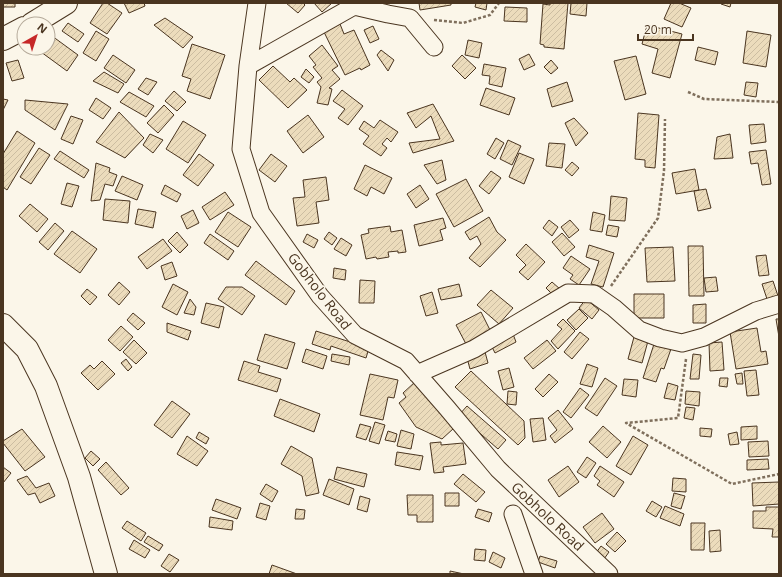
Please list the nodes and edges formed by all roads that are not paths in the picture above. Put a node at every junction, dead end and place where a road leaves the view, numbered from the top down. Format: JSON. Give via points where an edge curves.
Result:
{"nodes":[{"id":1,"x":66,"y":3,"type":"edge"},
{"id":2,"x":257,"y":3,"type":"edge"},
{"id":3,"x":353,"y":5,"type":"edge"},
{"id":4,"x":45,"y":16,"type":"edge"},
{"id":5,"x":16,"y":32,"type":"edge"},
{"id":6,"x":3,"y":39,"type":"edge"},
{"id":7,"x":434,"y":47,"type":"dead end"},
{"id":8,"x":248,"y":66,"type":"junction"},
{"id":9,"x":779,"y":304,"type":"edge"},
{"id":10,"x":3,"y":325,"type":"edge"},
{"id":11,"x":418,"y":374,"type":"junction"},
{"id":12,"x":513,"y":514,"type":"dead end"},
{"id":13,"x":106,"y":574,"type":"edge"},
{"id":14,"x":534,"y":574,"type":"edge"},
{"id":15,"x":609,"y":574,"type":"edge"}],
"edges":[{"from":1,"to":4,"type":"street"},
{"from":2,"to":8,"type":"street","name":"Gobholo Road"},
{"from":3,"to":7,"type":"street","via":[[410,18]]},
{"from":3,"to":8,"type":"street"},
{"from":5,"to":6,"type":"street"},
{"from":8,"to":11,"type":"street","name":"Gobholo Road","via":[[241,149],[261,213],[320,296],[355,335],[406,361]]},
{"from":9,"to":11,"type":"street","via":[[756,311],[704,336],[682,343],[639,330],[594,294],[568,293],[474,349]]},
{"from":10,"to":13,"type":"street","via":[[27,349],[46,386],[79,477]]},
{"from":11,"to":15,"type":"street","name":"Gobholo Road","via":[[498,469]]},
{"from":12,"to":14,"type":"street"}]}
